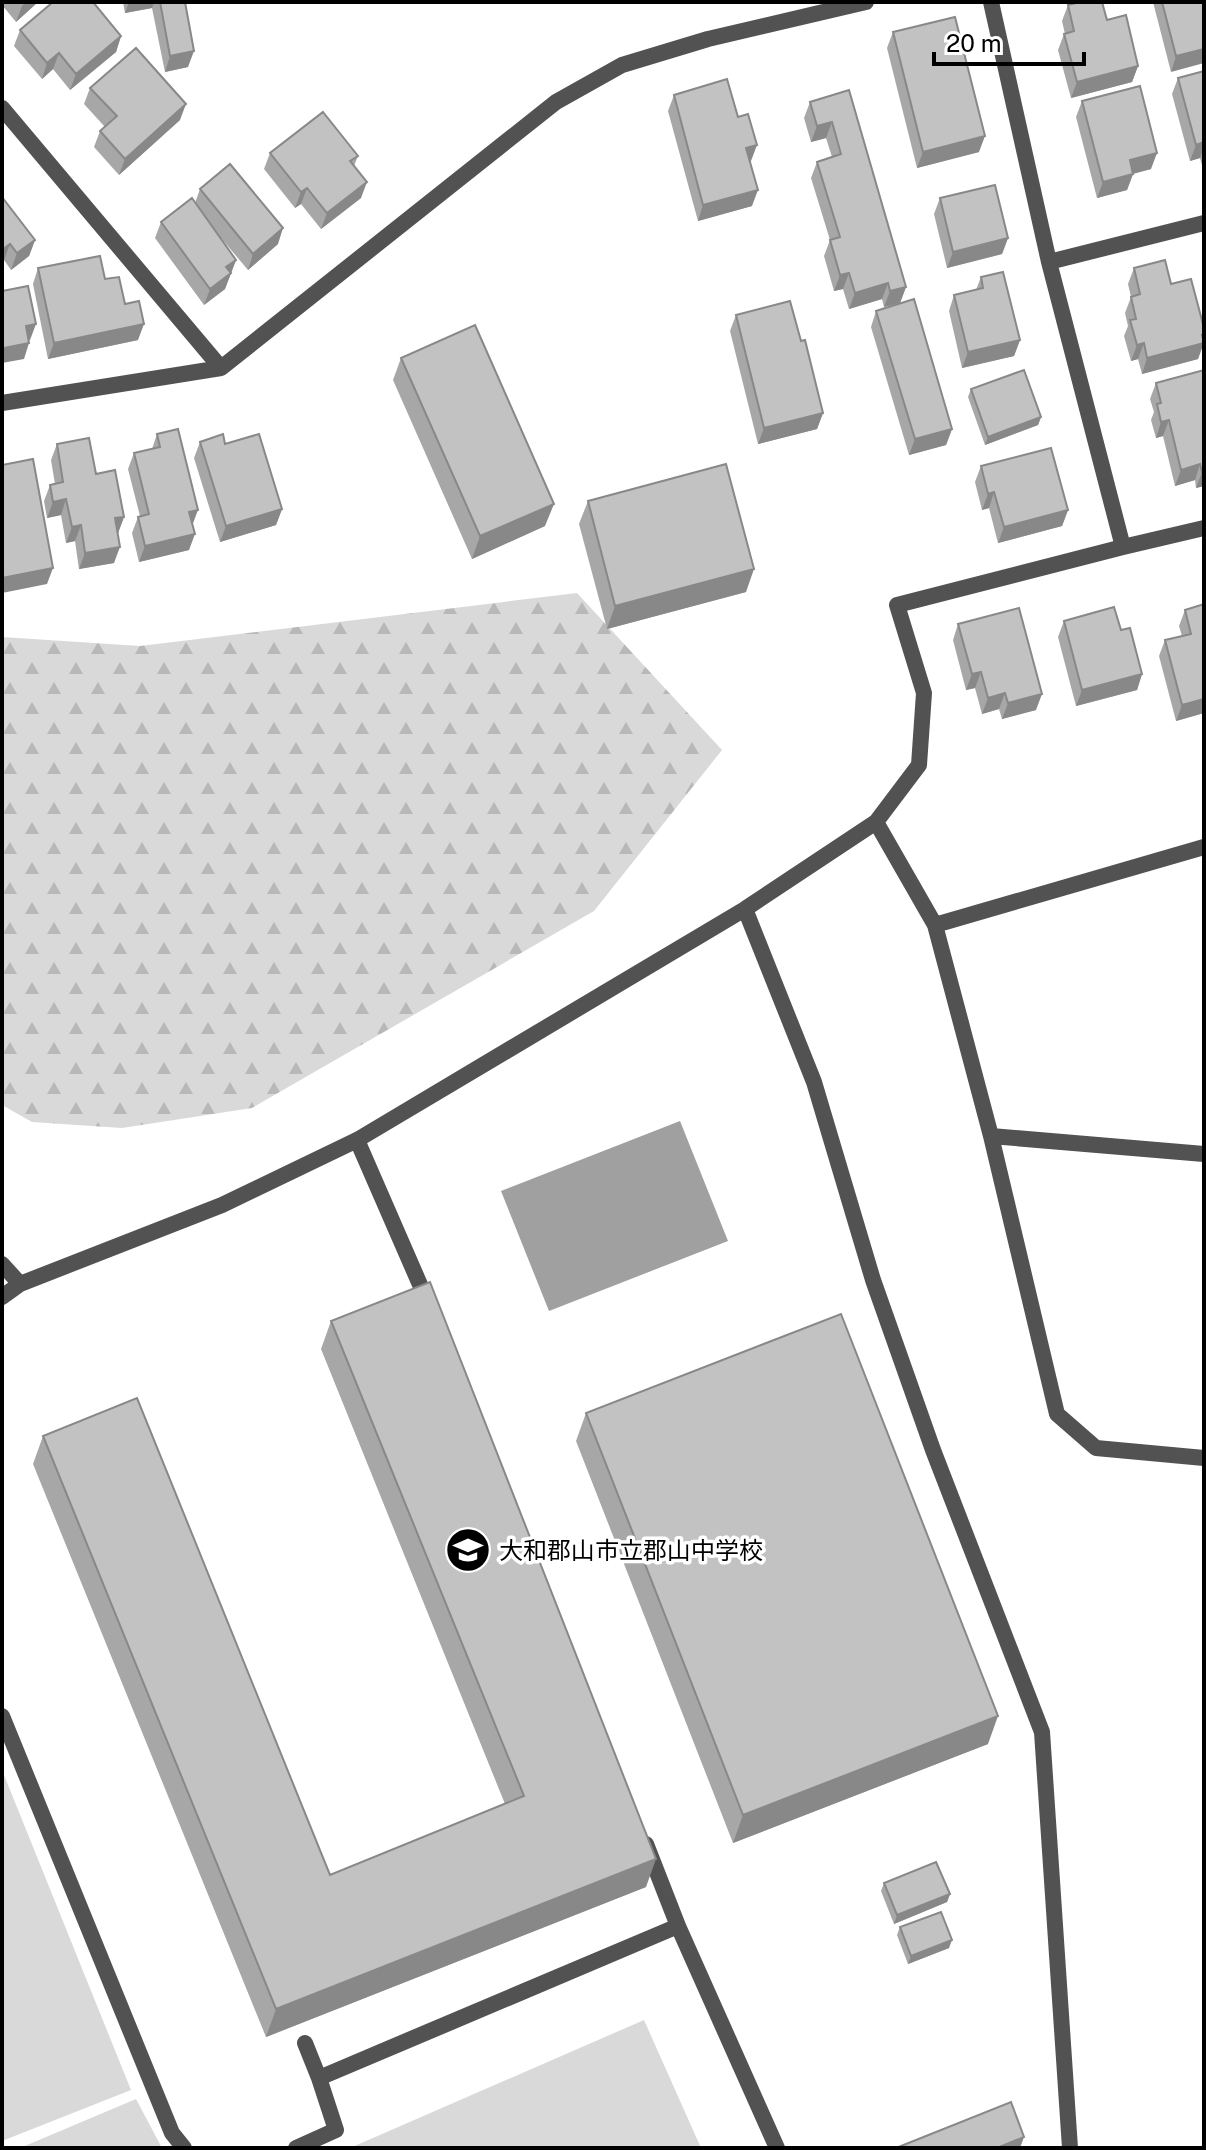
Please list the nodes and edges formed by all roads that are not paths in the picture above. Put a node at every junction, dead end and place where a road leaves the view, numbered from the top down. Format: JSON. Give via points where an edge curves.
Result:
{"nodes":[{"id":1,"x":866,"y":2,"type":"edge"},
{"id":2,"x":991,"y":2,"type":"edge"},
{"id":3,"x":2,"y":108,"type":"edge"},
{"id":4,"x":1204,"y":223,"type":"edge"},
{"id":5,"x":1049,"y":262,"type":"junction"},
{"id":6,"x":221,"y":368,"type":"junction"},
{"id":7,"x":2,"y":403,"type":"edge"},
{"id":8,"x":1204,"y":528,"type":"edge"},
{"id":9,"x":1123,"y":547,"type":"junction"},
{"id":10,"x":876,"y":822,"type":"junction"},
{"id":11,"x":1204,"y":847,"type":"edge"},
{"id":12,"x":745,"y":909,"type":"junction"},
{"id":13,"x":935,"y":925,"type":"junction"},
{"id":14,"x":991,"y":1136,"type":"junction"},
{"id":15,"x":357,"y":1140,"type":"junction"},
{"id":16,"x":1204,"y":1154,"type":"edge"},
{"id":17,"x":2,"y":1264,"type":"edge"},
{"id":18,"x":20,"y":1284,"type":"junction"},
{"id":19,"x":2,"y":1297,"type":"edge"},
{"id":20,"x":433,"y":1315,"type":"edge"},
{"id":21,"x":1204,"y":1458,"type":"edge"},
{"id":22,"x":2,"y":1716,"type":"edge"},
{"id":23,"x":638,"y":1824,"type":"edge"},
{"id":24,"x":678,"y":1926,"type":"junction"},
{"id":25,"x":305,"y":2043,"type":"dead end"},
{"id":26,"x":319,"y":2078,"type":"junction"},
{"id":27,"x":184,"y":2148,"type":"edge"},
{"id":28,"x":296,"y":2148,"type":"edge"},
{"id":29,"x":777,"y":2148,"type":"edge"},
{"id":30,"x":1070,"y":2148,"type":"edge"}],
"edges":[{"from":1,"to":6,"type":"street","via":[[622,65],[556,102]]},
{"from":2,"to":5,"type":"street"},
{"from":3,"to":6,"type":"street"},
{"from":4,"to":5,"type":"street"},
{"from":5,"to":9,"type":"street"},
{"from":6,"to":7,"type":"street"},
{"from":8,"to":9,"type":"street"},
{"from":9,"to":10,"type":"street","via":[[897,605],[924,693],[919,765]]},
{"from":10,"to":12,"type":"street"},
{"from":10,"to":13,"type":"street"},
{"from":11,"to":13,"type":"street"},
{"from":12,"to":15,"type":"street"},
{"from":12,"to":30,"type":"street","via":[[814,1082],[873,1280],[933,1450],[1042,1732]]},
{"from":13,"to":14,"type":"street"},
{"from":14,"to":16,"type":"street"},
{"from":14,"to":21,"type":"street","via":[[1057,1414],[1096,1448]]},
{"from":15,"to":18,"type":"street","via":[[222,1205]]},
{"from":15,"to":20,"type":"street"},
{"from":17,"to":18,"type":"street"},
{"from":18,"to":19,"type":"street"},
{"from":22,"to":27,"type":"street","via":[[172,2133]]},
{"from":23,"to":24,"type":"street"},
{"from":24,"to":26,"type":"street"},
{"from":24,"to":29,"type":"street"},
{"from":25,"to":26,"type":"street"},
{"from":26,"to":28,"type":"street","via":[[336,2130]]}]}
